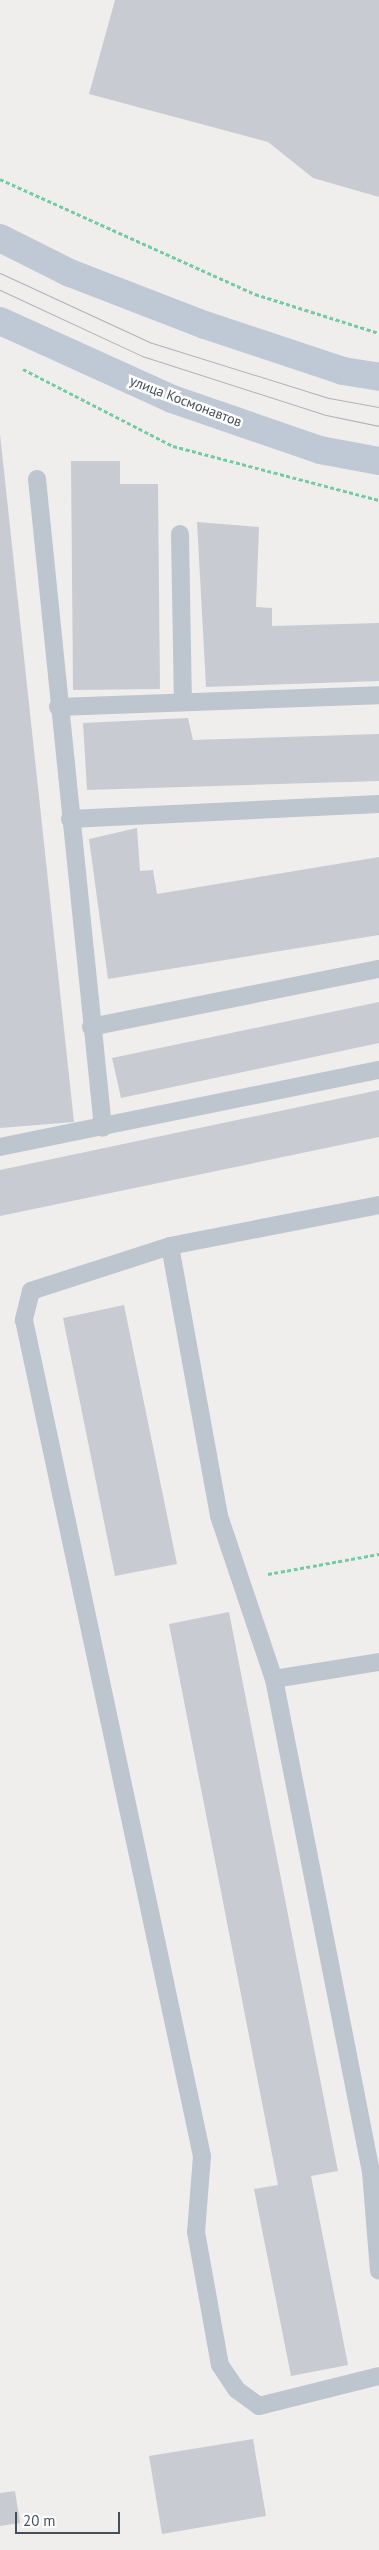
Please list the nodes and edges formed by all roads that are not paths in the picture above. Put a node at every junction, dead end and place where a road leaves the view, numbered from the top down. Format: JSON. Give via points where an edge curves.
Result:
{"nodes":[{"id":1,"x":0,"y":238,"type":"edge"},
{"id":2,"x":0,"y":321,"type":"edge"},
{"id":3,"x":379,"y":377,"type":"edge"},
{"id":4,"x":379,"y":461,"type":"edge"},
{"id":5,"x":37,"y":479,"type":"dead end"},
{"id":6,"x":180,"y":534,"type":"dead end"},
{"id":7,"x":379,"y":695,"type":"edge"},
{"id":8,"x":183,"y":699,"type":"junction"},
{"id":9,"x":58,"y":707,"type":"junction"},
{"id":10,"x":379,"y":804,"type":"edge"},
{"id":11,"x":70,"y":819,"type":"junction"},
{"id":12,"x":379,"y":969,"type":"edge"},
{"id":13,"x":91,"y":1027,"type":"junction"},
{"id":14,"x":379,"y":1070,"type":"edge"},
{"id":15,"x":103,"y":1128,"type":"junction"},
{"id":16,"x":0,"y":1147,"type":"edge"},
{"id":17,"x":379,"y":1205,"type":"edge"},
{"id":18,"x":170,"y":1246,"type":"junction"},
{"id":19,"x":379,"y":1662,"type":"edge"},
{"id":20,"x":274,"y":1679,"type":"junction"},
{"id":21,"x":375,"y":2171,"type":"edge"},
{"id":22,"x":379,"y":2261,"type":"edge"},
{"id":23,"x":379,"y":2376,"type":"edge"}],
"edges":[{"from":1,"to":3,"type":"main road","via":[[70,273],[205,325],[343,370]]},
{"from":2,"to":4,"type":"main road","name":"улица Космонавтов","via":[[172,399],[320,450]]},
{"from":5,"to":9,"type":"lane"},
{"from":6,"to":8,"type":"lane"},
{"from":7,"to":8,"type":"lane"},
{"from":8,"to":9,"type":"lane"},
{"from":9,"to":11,"type":"lane"},
{"from":10,"to":11,"type":"lane"},
{"from":11,"to":13,"type":"lane"},
{"from":12,"to":13,"type":"lane"},
{"from":13,"to":15,"type":"lane"},
{"from":14,"to":15,"type":"lane"},
{"from":15,"to":16,"type":"lane"},
{"from":17,"to":18,"type":"lane"},
{"from":18,"to":20,"type":"lane","via":[[219,1516]]},
{"from":18,"to":23,"type":"lane","via":[[31,1290],[24,1320],[202,2156],[196,2232],[220,2365],[236,2390],[259,2406]]},
{"from":19,"to":20,"type":"lane"},
{"from":20,"to":21,"type":"lane"},
{"from":21,"to":22,"type":"lane"}]}
